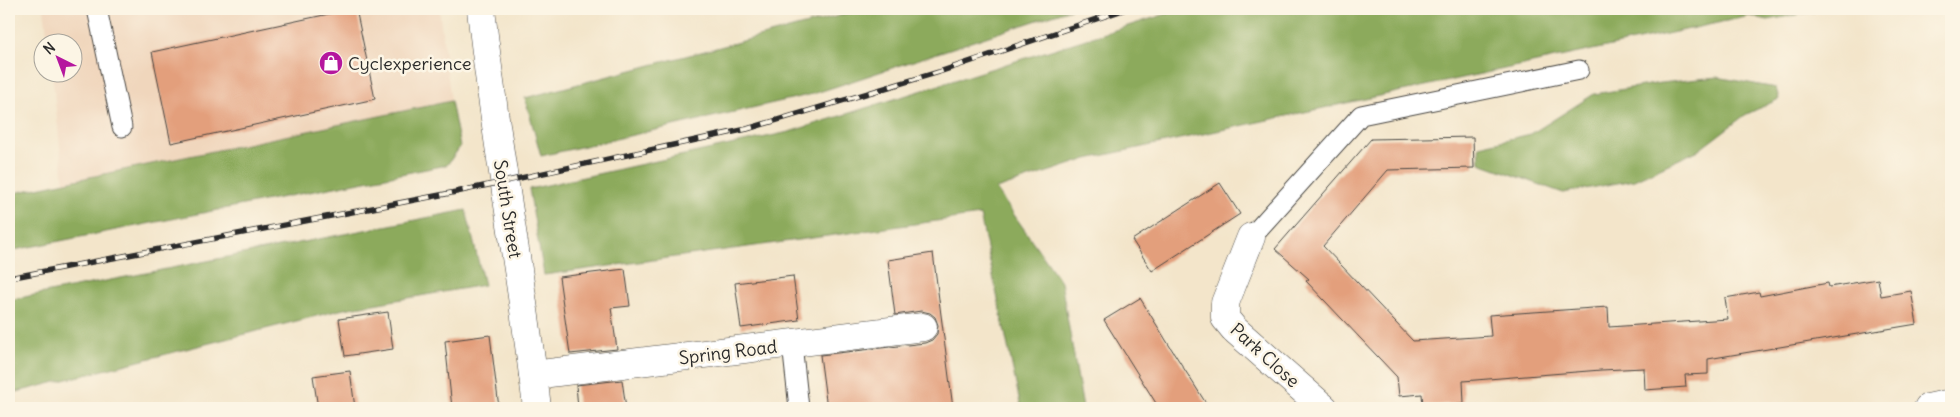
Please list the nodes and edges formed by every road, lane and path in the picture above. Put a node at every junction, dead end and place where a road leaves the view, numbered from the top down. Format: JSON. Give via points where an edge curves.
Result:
{"nodes":[{"id":1,"x":98,"y":9,"type":"edge"},
{"id":2,"x":481,"y":9,"type":"edge"},
{"id":3,"x":1579,"y":70,"type":"dead end"},
{"id":4,"x":122,"y":127,"type":"dead end"},
{"id":5,"x":1251,"y":237,"type":"joint"},
{"id":6,"x":923,"y":327,"type":"dead end"},
{"id":7,"x":792,"y":344,"type":"junction"},
{"id":8,"x":533,"y":375,"type":"junction"},
{"id":9,"x":1951,"y":403,"type":"edge"},
{"id":10,"x":537,"y":408,"type":"edge"},
{"id":11,"x":799,"y":408,"type":"edge"},
{"id":12,"x":1324,"y":408,"type":"edge"},
{"id":13,"x":1928,"y":408,"type":"edge"}],
"edges":[{"from":1,"to":4,"type":"lane"},
{"from":2,"to":8,"type":"street","name":"South Street","via":[[489,86]]},
{"from":3,"to":5,"type":"lane","via":[[1361,115]]},
{"from":5,"to":12,"type":"street","name":"Park Close","via":[[1225,302],[1225,318]]},
{"from":6,"to":7,"type":"street","name":"Spring Road"},
{"from":7,"to":8,"type":"street","name":"Spring Road"},
{"from":7,"to":11,"type":"lane"},
{"from":8,"to":10,"type":"street","name":"South Street"},
{"from":9,"to":13,"type":"street"}]}
